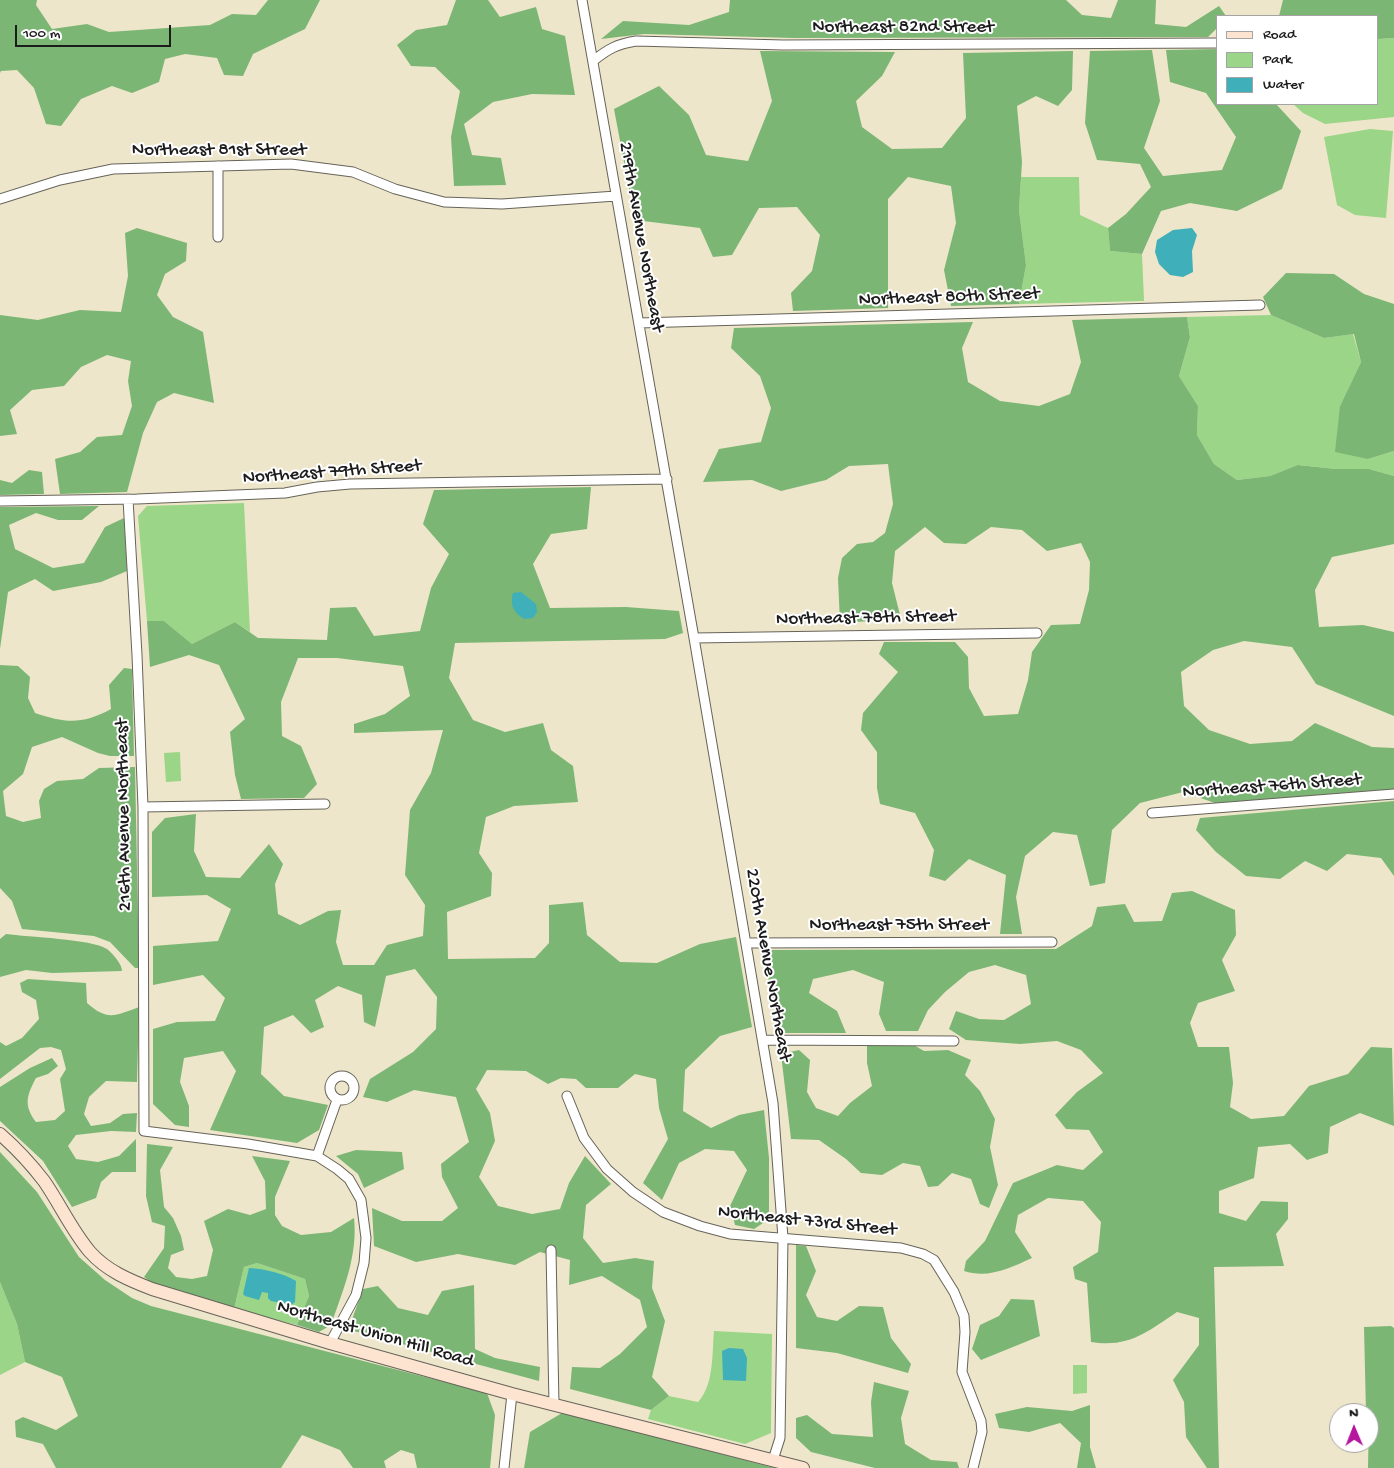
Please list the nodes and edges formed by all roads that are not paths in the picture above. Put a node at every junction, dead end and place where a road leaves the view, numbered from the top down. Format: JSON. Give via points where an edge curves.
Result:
{"nodes":[{"id":1,"x":582,"y":0,"type":"edge"},
{"id":2,"x":1216,"y":43,"type":"edge"},
{"id":3,"x":594,"y":61,"type":"junction"},
{"id":4,"x":218,"y":166,"type":"junction"},
{"id":5,"x":616,"y":196,"type":"junction"},
{"id":6,"x":0,"y":198,"type":"edge"},
{"id":7,"x":218,"y":237,"type":"dead end"},
{"id":8,"x":1260,"y":305,"type":"dead end"},
{"id":9,"x":639,"y":323,"type":"junction"},
{"id":10,"x":667,"y":479,"type":"junction"},
{"id":11,"x":128,"y":499,"type":"junction"},
{"id":12,"x":0,"y":501,"type":"edge"},
{"id":13,"x":1038,"y":633,"type":"dead end"},
{"id":14,"x":694,"y":638,"type":"junction"},
{"id":15,"x":1394,"y":794,"type":"edge"},
{"id":16,"x":325,"y":804,"type":"dead end"},
{"id":17,"x":143,"y":807,"type":"junction"},
{"id":18,"x":1152,"y":813,"type":"dead end"},
{"id":19,"x":1052,"y":942,"type":"dead end"},
{"id":20,"x":747,"y":943,"type":"junction"},
{"id":21,"x":763,"y":1040,"type":"junction"},
{"id":22,"x":954,"y":1040,"type":"dead end"},
{"id":23,"x":568,"y":1096,"type":"dead end"},
{"id":24,"x":337,"y":1100,"type":"dead end"},
{"id":25,"x":0,"y":1134,"type":"edge"},
{"id":26,"x":317,"y":1156,"type":"junction"},
{"id":27,"x":783,"y":1238,"type":"junction"},
{"id":28,"x":551,"y":1250,"type":"dead end"},
{"id":29,"x":330,"y":1343,"type":"junction"},
{"id":30,"x":512,"y":1394,"type":"junction"},
{"id":31,"x":554,"y":1405,"type":"junction"},
{"id":32,"x":773,"y":1460,"type":"junction"},
{"id":33,"x":504,"y":1468,"type":"edge"},
{"id":34,"x":803,"y":1468,"type":"edge"},
{"id":35,"x":973,"y":1468,"type":"edge"}],
"edges":[{"from":1,"to":3,"type":"street","name":"219th Avenue Northeast"},
{"from":2,"to":3,"type":"street","name":"Northeast 82nd Street","via":[[636,41],[620,44]]},
{"from":3,"to":5,"type":"street","name":"219th Avenue Northeast"},
{"from":4,"to":5,"type":"street","name":"Northeast 81st Street","via":[[291,164],[353,172],[395,189],[444,202],[502,204]]},
{"from":4,"to":6,"type":"street","name":"Northeast 81st Street","via":[[113,169],[60,180]]},
{"from":4,"to":7,"type":"street"},
{"from":5,"to":9,"type":"street","name":"219th Avenue Northeast"},
{"from":8,"to":9,"type":"street","name":"Northeast 80th Street"},
{"from":9,"to":10,"type":"street","name":"219th Avenue Northeast"},
{"from":10,"to":11,"type":"street","name":"Northeast 79th Street","via":[[350,484],[285,494]]},
{"from":10,"to":14,"type":"street","name":"220th Avenue Northeast"},
{"from":11,"to":12,"type":"street","name":"Northeast 79th Street"},
{"from":11,"to":17,"type":"street","name":"216th Avenue Northeast"},
{"from":13,"to":14,"type":"street","name":"Northeast 78th Street"},
{"from":14,"to":20,"type":"street","name":"220th Avenue Northeast"},
{"from":15,"to":18,"type":"street","name":"Northeast 76th Street"},
{"from":16,"to":17,"type":"street"},
{"from":17,"to":26,"type":"street","name":"216th Avenue Northeast","via":[[144,1131]]},
{"from":19,"to":20,"type":"street","name":"Northeast 75th Street"},
{"from":20,"to":21,"type":"street","name":"220th Avenue Northeast"},
{"from":21,"to":22,"type":"street"},
{"from":21,"to":27,"type":"street","name":"220th Avenue Northeast","via":[[774,1103]]},
{"from":23,"to":27,"type":"street","name":"Northeast 73rd Street","via":[[584,1138],[607,1169],[663,1212],[730,1234]]},
{"from":24,"to":26,"type":"street"},
{"from":25,"to":29,"type":"street","name":"Northeast Union Hill Road","via":[[19,1150],[44,1181],[90,1252],[124,1278]]},
{"from":26,"to":29,"type":"street","via":[[349,1179],[361,1200],[366,1238],[356,1295]]},
{"from":27,"to":32,"type":"street","name":"220th Avenue Northeast","via":[[780,1438]]},
{"from":27,"to":35,"type":"street","name":"Northeast 73rd Street","via":[[901,1248],[934,1260],[945,1275],[964,1316],[966,1332],[962,1372],[981,1421],[982,1432]]},
{"from":28,"to":31,"type":"street"},
{"from":29,"to":30,"type":"street","name":"Northeast Union Hill Road"},
{"from":30,"to":31,"type":"street","name":"Northeast Union Hill Road"},
{"from":30,"to":33,"type":"street"},
{"from":31,"to":32,"type":"street","name":"Northeast Union Hill Road"},
{"from":32,"to":34,"type":"street","name":"Northeast Union Hill Road"}]}
